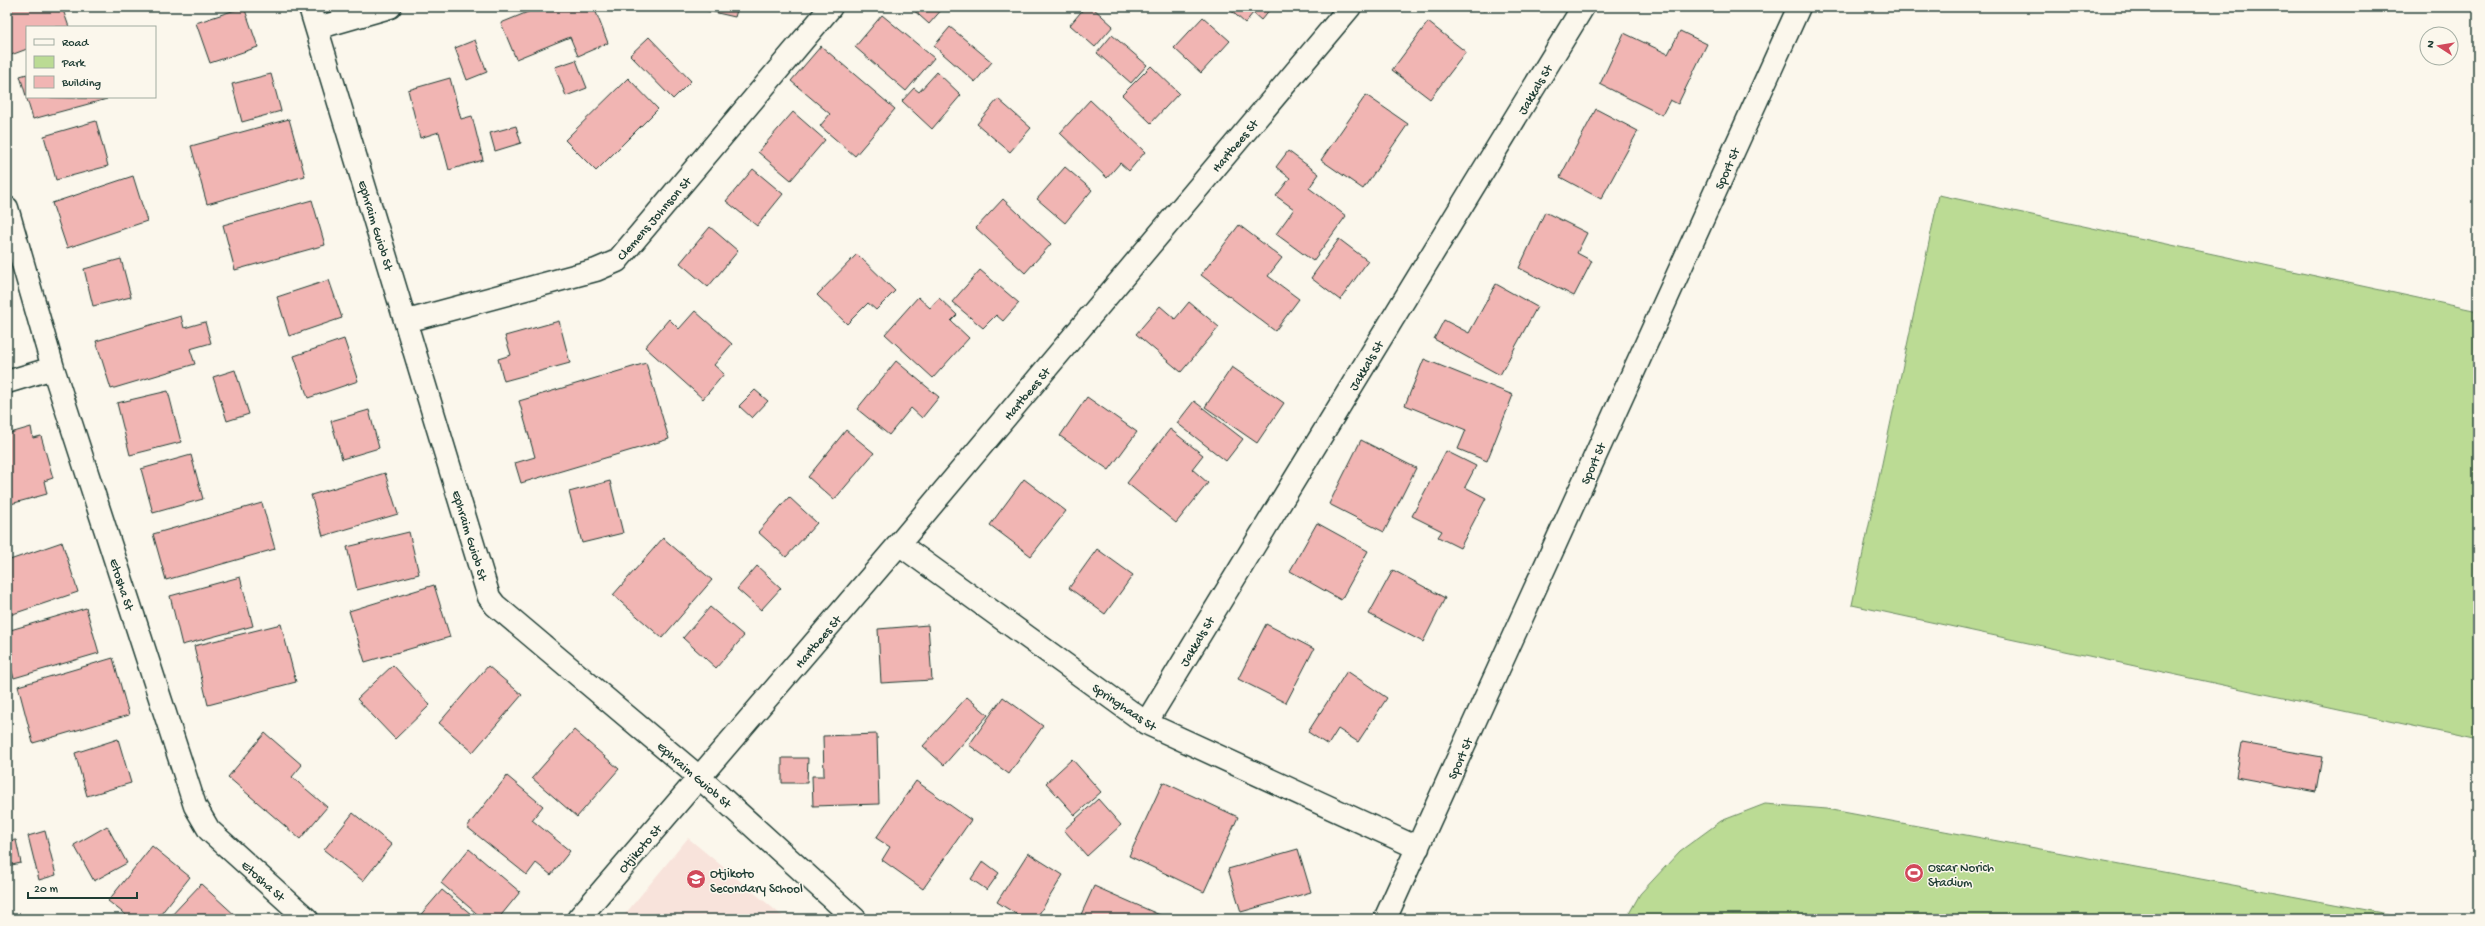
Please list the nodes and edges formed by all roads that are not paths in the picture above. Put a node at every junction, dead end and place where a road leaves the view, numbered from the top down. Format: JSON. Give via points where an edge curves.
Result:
{"nodes":[{"id":1,"x":310,"y":7,"type":"edge"},
{"id":2,"x":390,"y":7,"type":"edge"},
{"id":3,"x":831,"y":7,"type":"edge"},
{"id":4,"x":1350,"y":7,"type":"edge"},
{"id":5,"x":1583,"y":7,"type":"edge"},
{"id":6,"x":1799,"y":7,"type":"edge"},
{"id":7,"x":316,"y":28,"type":"junction"},
{"id":8,"x":7,"y":208,"type":"edge"},
{"id":9,"x":406,"y":321,"type":"junction"},
{"id":10,"x":53,"y":368,"type":"junction"},
{"id":11,"x":7,"y":382,"type":"edge"},
{"id":12,"x":899,"y":544,"type":"junction"},
{"id":13,"x":1146,"y":723,"type":"junction"},
{"id":14,"x":700,"y":778,"type":"junction"},
{"id":15,"x":1418,"y":848,"type":"junction"},
{"id":16,"x":307,"y":919,"type":"edge"},
{"id":17,"x":578,"y":919,"type":"edge"},
{"id":18,"x":855,"y":919,"type":"edge"},
{"id":19,"x":1385,"y":919,"type":"edge"}],
"edges":[{"from":1,"to":7,"type":"street","name":"Ephraim Guiob St"},
{"from":2,"to":7,"type":"street"},
{"from":3,"to":9,"type":"street","name":"Clemens Johnson St","via":[[617,261],[596,270]]},
{"from":4,"to":12,"type":"street","name":"Hartbees St"},
{"from":5,"to":13,"type":"street","name":"Jakkals St"},
{"from":6,"to":15,"type":"street","name":"Sport St"},
{"from":7,"to":9,"type":"street","name":"Ephraim Guiob St"},
{"from":8,"to":10,"type":"street","name":"Etosha St"},
{"from":9,"to":14,"type":"street","name":"Ephraim Guiob St","via":[[488,597]]},
{"from":10,"to":11,"type":"street"},
{"from":10,"to":16,"type":"street","name":"Etosha St","via":[[201,820]]},
{"from":12,"to":13,"type":"street","name":"Springhaas St"},
{"from":12,"to":14,"type":"street","name":"Hartbees St"},
{"from":13,"to":15,"type":"street","name":"Springhaas St"},
{"from":14,"to":17,"type":"street","name":"Otjikoto St"},
{"from":14,"to":18,"type":"street","name":"Ephraim Guiob St"},
{"from":15,"to":19,"type":"street","name":"Sport St"}]}
